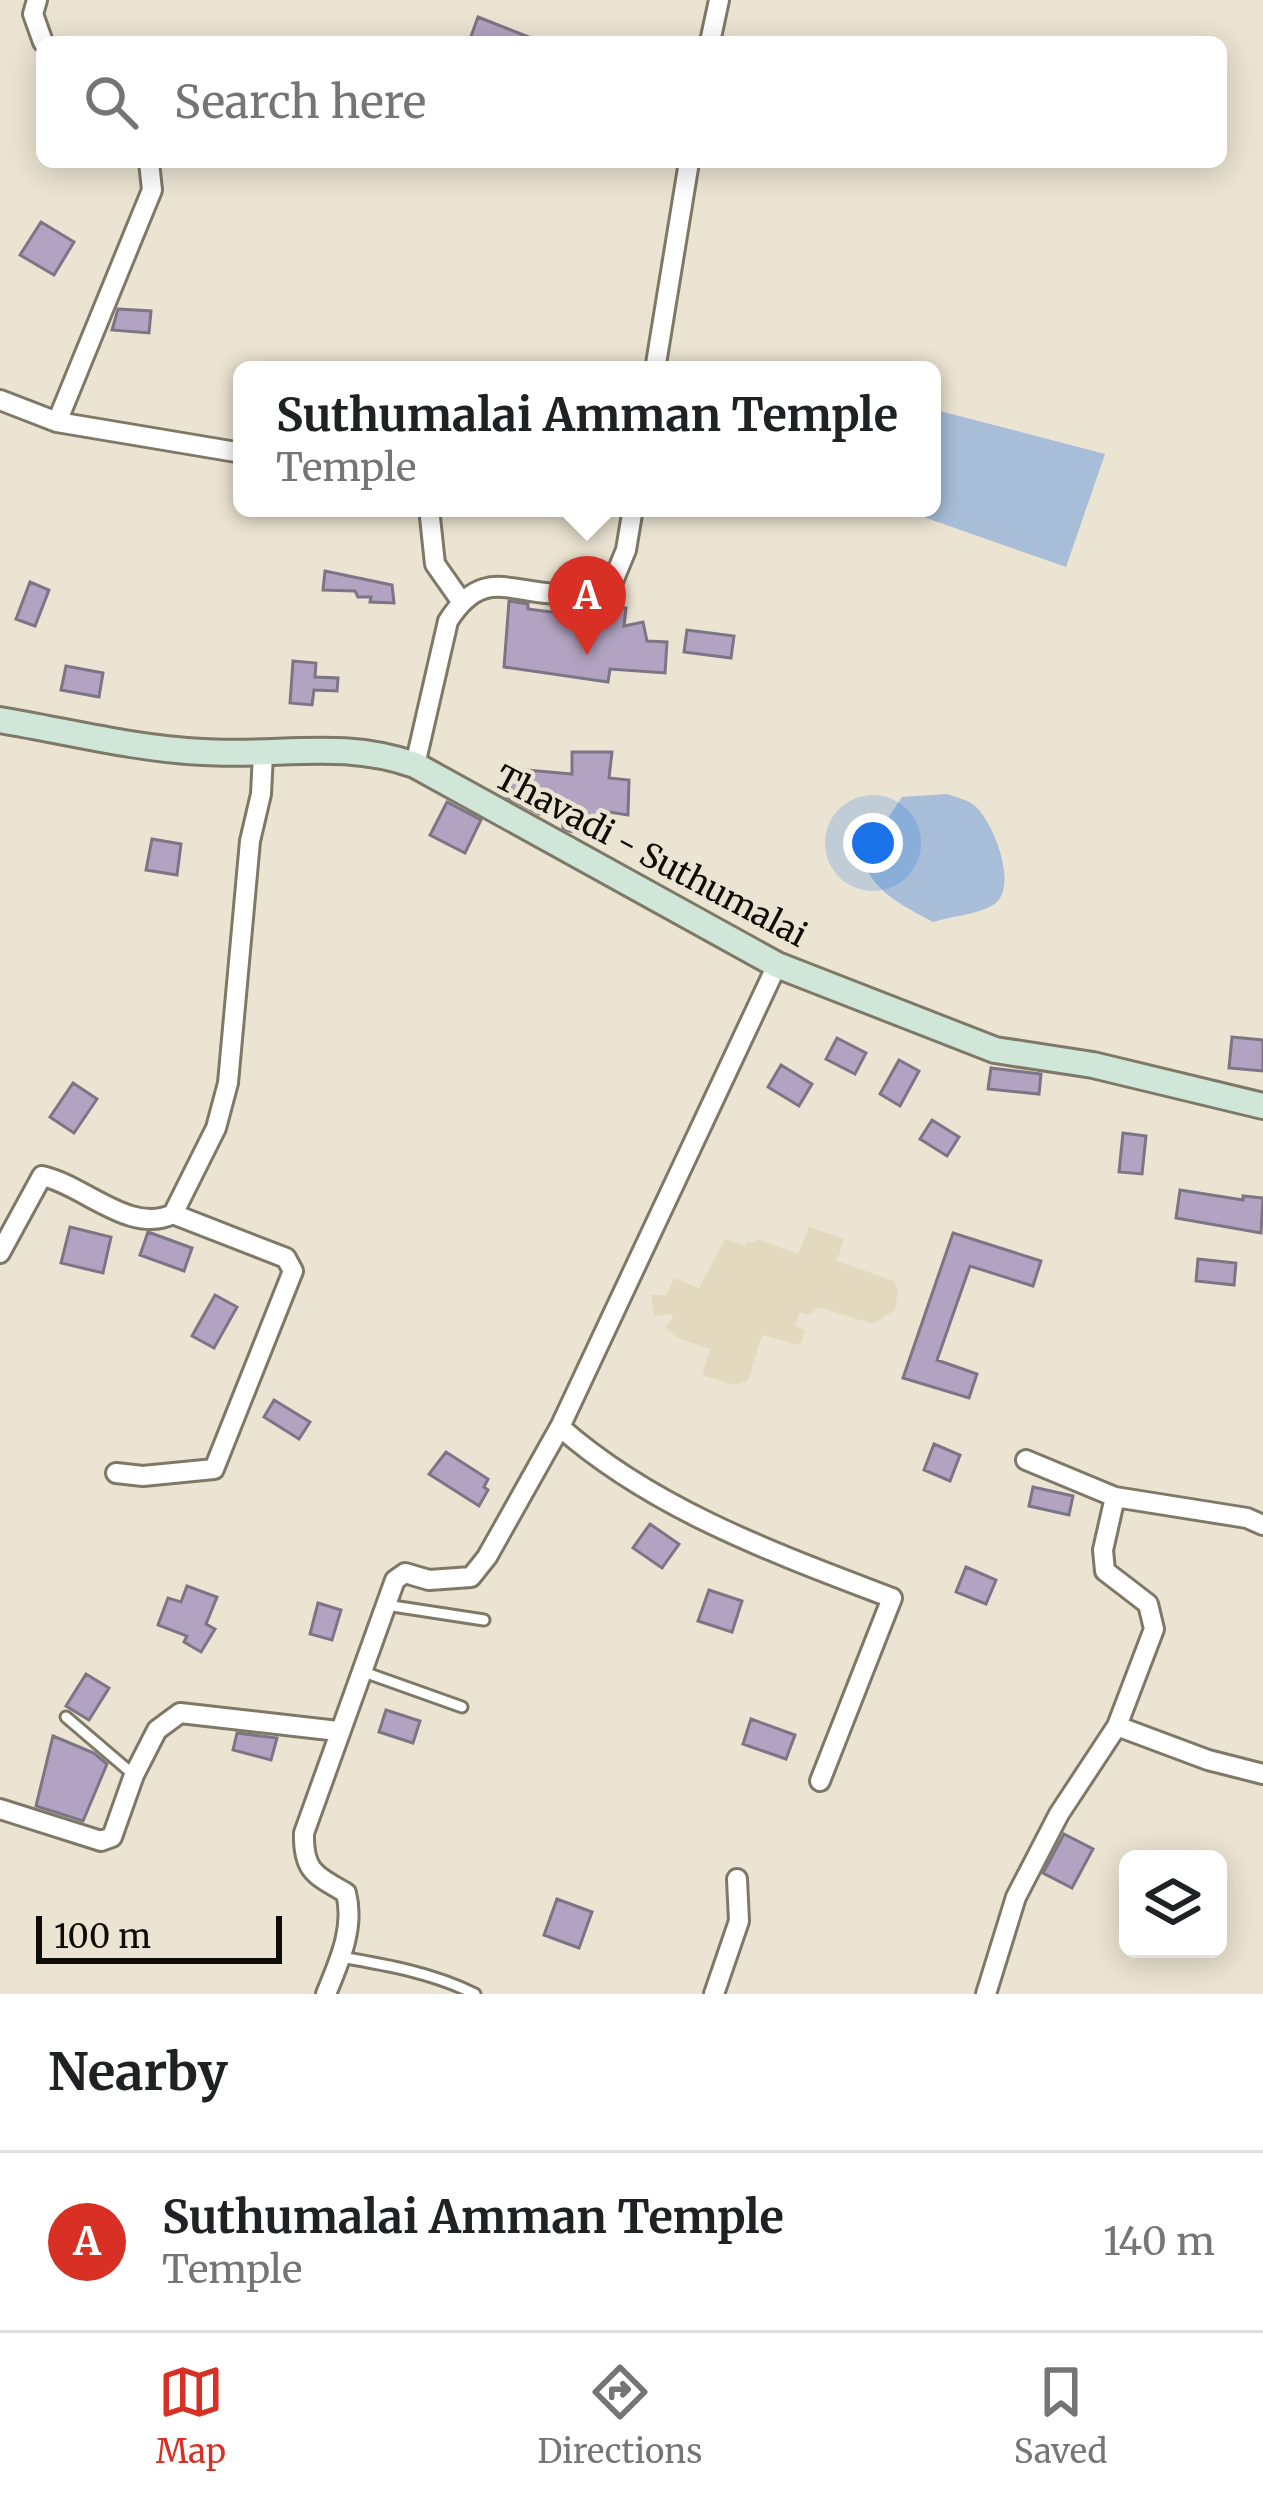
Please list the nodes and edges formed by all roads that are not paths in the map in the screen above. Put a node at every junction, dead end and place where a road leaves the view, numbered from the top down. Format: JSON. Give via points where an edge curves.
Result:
{"nodes":[{"id":1,"x":37,"y":0,"type":"edge"},
{"id":2,"x":719,"y":0,"type":"edge"},
{"id":3,"x":41,"y":36,"type":"edge"},
{"id":4,"x":711,"y":36,"type":"edge"},
{"id":5,"x":150,"y":168,"type":"edge"},
{"id":6,"x":688,"y":168,"type":"edge"},
{"id":7,"x":656,"y":361,"type":"edge"},
{"id":8,"x":0,"y":400,"type":"edge"},
{"id":9,"x":56,"y":422,"type":"junction"},
{"id":10,"x":233,"y":452,"type":"edge"},
{"id":11,"x":430,"y":517,"type":"edge"},
{"id":12,"x":631,"y":517,"type":"edge"},
{"id":13,"x":461,"y":601,"type":"junction"},
{"id":14,"x":0,"y":720,"type":"edge"},
{"id":15,"x":263,"y":754,"type":"junction"},
{"id":16,"x":415,"y":765,"type":"junction"},
{"id":17,"x":776,"y":965,"type":"junction"},
{"id":18,"x":1263,"y":1106,"type":"edge"},
{"id":19,"x":173,"y":1214,"type":"junction"},
{"id":20,"x":0,"y":1253,"type":"edge"},
{"id":21,"x":560,"y":1427,"type":"junction"},
{"id":22,"x":1026,"y":1460,"type":"dead end"},
{"id":23,"x":116,"y":1473,"type":"dead end"},
{"id":24,"x":1114,"y":1497,"type":"junction"},
{"id":25,"x":1263,"y":1525,"type":"edge"},
{"id":26,"x":386,"y":1605,"type":"junction"},
{"id":27,"x":484,"y":1620,"type":"dead end"},
{"id":28,"x":361,"y":1671,"type":"junction"},
{"id":29,"x":462,"y":1707,"type":"dead end"},
{"id":30,"x":66,"y":1717,"type":"dead end"},
{"id":31,"x":1117,"y":1726,"type":"junction"},
{"id":32,"x":338,"y":1731,"type":"junction"},
{"id":33,"x":1263,"y":1774,"type":"edge"},
{"id":34,"x":134,"y":1775,"type":"junction"},
{"id":35,"x":820,"y":1780,"type":"dead end"},
{"id":36,"x":0,"y":1809,"type":"edge"},
{"id":37,"x":737,"y":1880,"type":"dead end"},
{"id":38,"x":341,"y":1957,"type":"junction"},
{"id":39,"x":326,"y":1994,"type":"edge"},
{"id":40,"x":475,"y":1994,"type":"edge"},
{"id":41,"x":714,"y":1994,"type":"edge"},
{"id":42,"x":986,"y":1994,"type":"edge"}],
"edges":[{"from":1,"to":3,"type":"street"},
{"from":2,"to":4,"type":"street"},
{"from":5,"to":9,"type":"street","via":[[152,190]]},
{"from":6,"to":7,"type":"street"},
{"from":8,"to":9,"type":"street"},
{"from":9,"to":10,"type":"street"},
{"from":11,"to":13,"type":"street","via":[[435,564]]},
{"from":12,"to":13,"type":"street","via":[[614,579],[562,595],[487,585]]},
{"from":13,"to":16,"type":"street","via":[[448,621]]},
{"from":14,"to":15,"type":"main road","name":"Thavadi - Suthumalai","via":[[196,752]]},
{"from":15,"to":16,"type":"main road","name":"Thavadi - Suthumalai","via":[[337,748]]},
{"from":15,"to":19,"type":"street","via":[[228,1083]]},
{"from":16,"to":17,"type":"main road","name":"Thavadi - Suthumalai"},
{"from":17,"to":18,"type":"main road","name":"Thavadi - Suthumalai","via":[[994,1050]]},
{"from":17,"to":21,"type":"street"},
{"from":19,"to":20,"type":"street","via":[[160,1221],[129,1216],[42,1176]]},
{"from":19,"to":23,"type":"street","via":[[286,1258],[293,1270],[214,1469]]},
{"from":21,"to":26,"type":"street","via":[[471,1577],[405,1573]]},
{"from":21,"to":35,"type":"street","via":[[595,1458],[745,1542],[892,1598]]},
{"from":22,"to":24,"type":"street"},
{"from":24,"to":25,"type":"street"},
{"from":24,"to":31,"type":"street","via":[[1106,1571],[1148,1604],[1154,1629]]},
{"from":26,"to":27,"type":"lane"},
{"from":26,"to":28,"type":"street"},
{"from":28,"to":29,"type":"lane"},
{"from":28,"to":32,"type":"street"},
{"from":30,"to":34,"type":"lane"},
{"from":31,"to":33,"type":"street"},
{"from":31,"to":42,"type":"street","via":[[1016,1898]]},
{"from":32,"to":34,"type":"street","via":[[180,1713],[157,1730]]},
{"from":32,"to":38,"type":"street","via":[[304,1833],[304,1859],[346,1893],[351,1912]]},
{"from":34,"to":36,"type":"street","via":[[112,1837],[101,1840]]},
{"from":37,"to":41,"type":"street","via":[[739,1922]]},
{"from":38,"to":39,"type":"street"},
{"from":38,"to":40,"type":"lane"}]}
